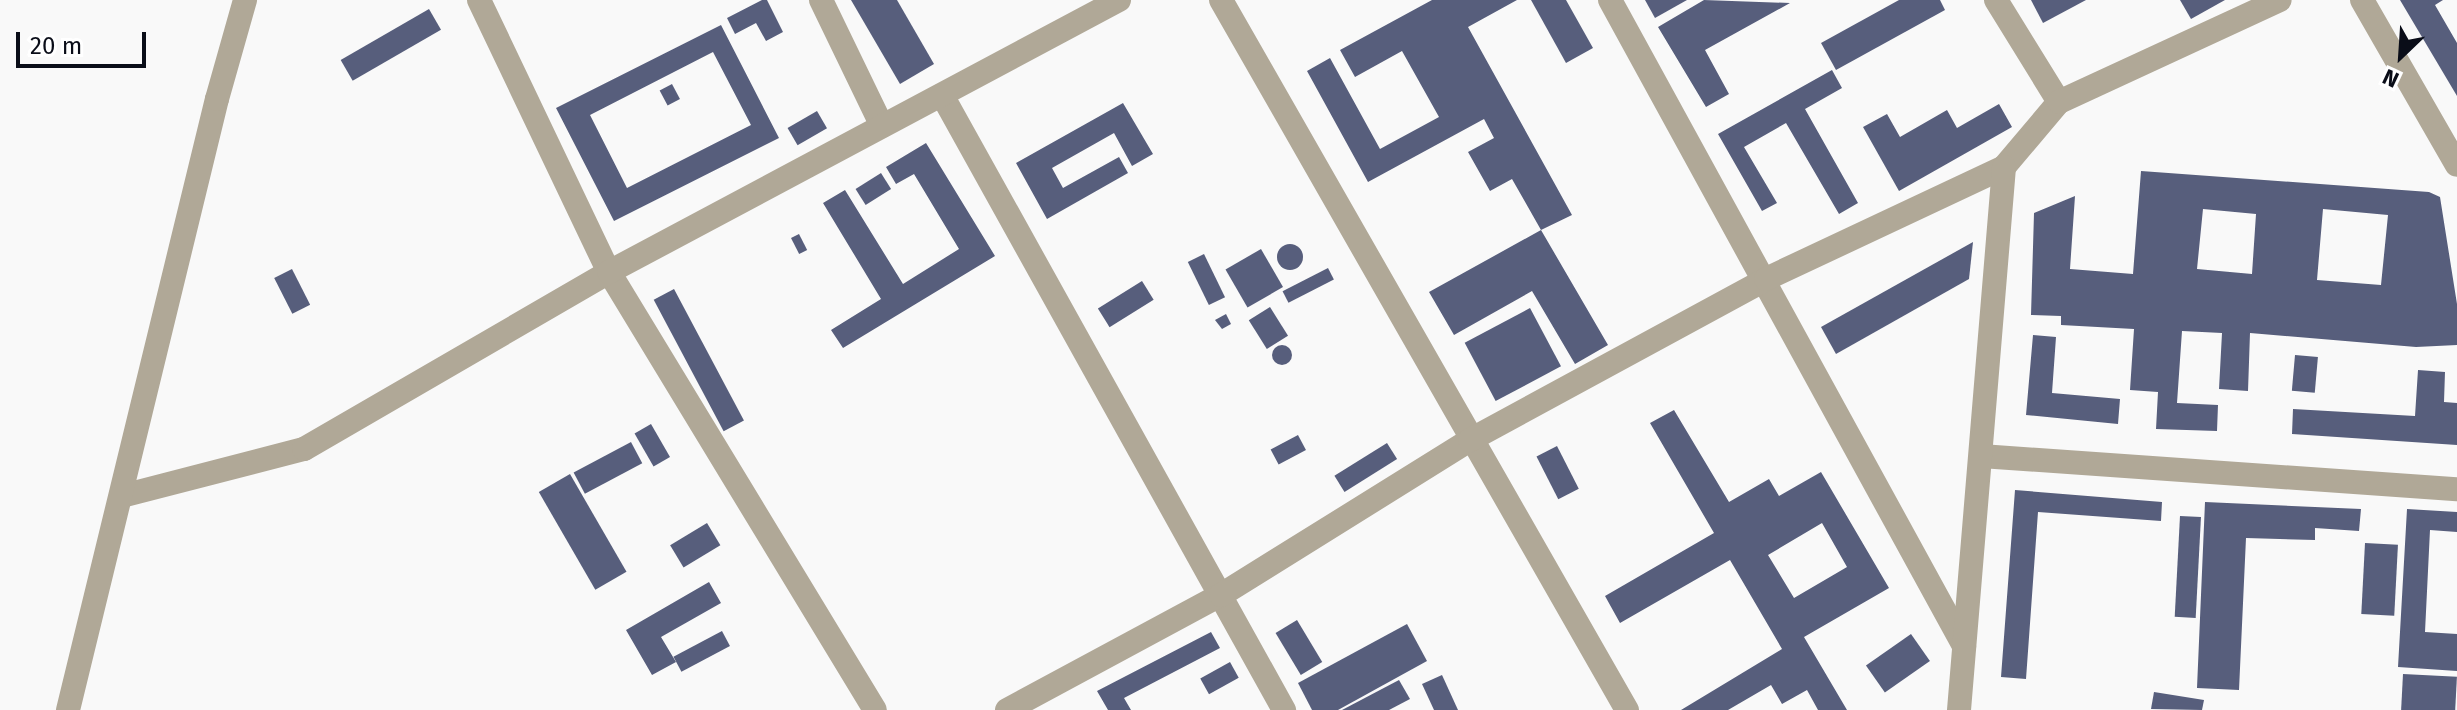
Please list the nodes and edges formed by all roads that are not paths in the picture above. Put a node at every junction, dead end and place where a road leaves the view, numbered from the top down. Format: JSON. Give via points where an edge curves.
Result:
{"nodes":[{"id":1,"x":245,"y":0,"type":"edge"},
{"id":2,"x":479,"y":0,"type":"edge"},
{"id":3,"x":821,"y":0,"type":"edge"},
{"id":4,"x":1119,"y":0,"type":"edge"},
{"id":5,"x":1221,"y":0,"type":"edge"},
{"id":6,"x":1610,"y":0,"type":"edge"},
{"id":7,"x":1996,"y":0,"type":"edge"},
{"id":8,"x":2280,"y":0,"type":"edge"},
{"id":9,"x":2362,"y":0,"type":"edge"},
{"id":10,"x":942,"y":95,"type":"junction"},
{"id":11,"x":2059,"y":102,"type":"junction"},
{"id":12,"x":882,"y":126,"type":"junction"},
{"id":13,"x":2448,"y":133,"type":"edge"},
{"id":14,"x":2457,"y":165,"type":"edge"},
{"id":15,"x":2004,"y":167,"type":"junction"},
{"id":16,"x":609,"y":272,"type":"junction"},
{"id":17,"x":1766,"y":279,"type":"junction"},
{"id":18,"x":1470,"y":440,"type":"junction"},
{"id":19,"x":1981,"y":456,"type":"junction"},
{"id":20,"x":2457,"y":489,"type":"edge"},
{"id":21,"x":122,"y":496,"type":"junction"},
{"id":22,"x":1221,"y":595,"type":"junction"},
{"id":23,"x":1964,"y":646,"type":"junction"},
{"id":24,"x":68,"y":710,"type":"edge"},
{"id":25,"x":875,"y":710,"type":"edge"},
{"id":26,"x":1007,"y":710,"type":"edge"},
{"id":27,"x":1284,"y":710,"type":"edge"},
{"id":28,"x":1627,"y":710,"type":"edge"},
{"id":29,"x":1959,"y":710,"type":"edge"}],
"edges":[{"from":1,"to":21,"type":"street"},
{"from":2,"to":16,"type":"street"},
{"from":3,"to":12,"type":"street"},
{"from":4,"to":10,"type":"street"},
{"from":5,"to":18,"type":"street"},
{"from":6,"to":17,"type":"street"},
{"from":7,"to":11,"type":"street"},
{"from":8,"to":11,"type":"street"},
{"from":9,"to":13,"type":"street"},
{"from":10,"to":12,"type":"street"},
{"from":10,"to":22,"type":"street"},
{"from":11,"to":15,"type":"street"},
{"from":12,"to":16,"type":"street"},
{"from":13,"to":14,"type":"street"},
{"from":15,"to":17,"type":"street"},
{"from":15,"to":19,"type":"street"},
{"from":16,"to":21,"type":"street","via":[[304,449]]},
{"from":16,"to":25,"type":"street"},
{"from":17,"to":18,"type":"street"},
{"from":17,"to":23,"type":"street"},
{"from":18,"to":22,"type":"street"},
{"from":18,"to":28,"type":"street"},
{"from":19,"to":20,"type":"street"},
{"from":19,"to":23,"type":"street"},
{"from":21,"to":24,"type":"street"},
{"from":22,"to":26,"type":"street"},
{"from":22,"to":27,"type":"street"},
{"from":23,"to":29,"type":"street"}]}
